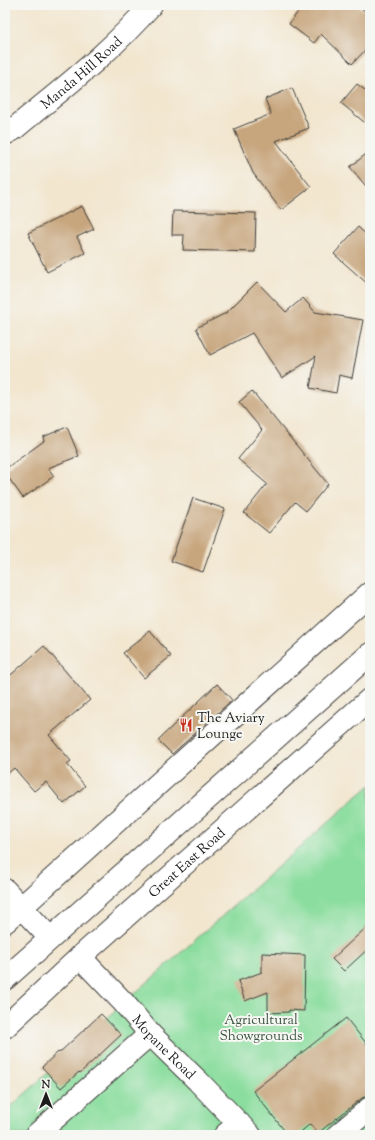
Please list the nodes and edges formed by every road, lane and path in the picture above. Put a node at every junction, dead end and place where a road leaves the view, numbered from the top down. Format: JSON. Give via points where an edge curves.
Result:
{"nodes":[{"id":1,"x":151,"y":5,"type":"edge"},
{"id":2,"x":5,"y":134,"type":"edge"},
{"id":3,"x":370,"y":593,"type":"edge"},
{"id":4,"x":370,"y":654,"type":"edge"},
{"id":5,"x":370,"y":699,"type":"edge"},
{"id":6,"x":5,"y":890,"type":"edge"},
{"id":7,"x":21,"y":907,"type":"junction"},
{"id":8,"x":5,"y":922,"type":"edge"},
{"id":9,"x":50,"y":938,"type":"junction"},
{"id":10,"x":80,"y":957,"type":"junction"},
{"id":11,"x":5,"y":979,"type":"edge"},
{"id":12,"x":5,"y":1027,"type":"edge"},
{"id":13,"x":150,"y":1034,"type":"junction"},
{"id":14,"x":370,"y":1108,"type":"edge"},
{"id":15,"x":238,"y":1131,"type":"edge"},
{"id":16,"x":36,"y":1135,"type":"edge"},
{"id":17,"x":338,"y":1135,"type":"edge"}],
"edges":[{"from":1,"to":2,"type":"main road","name":"Manda Hill Road","via":[[100,58]]},
{"from":3,"to":7,"type":"main road"},
{"from":4,"to":9,"type":"main road"},
{"from":5,"to":10,"type":"main road","name":"Great East Road"},
{"from":6,"to":7,"type":"main road"},
{"from":7,"to":8,"type":"main road"},
{"from":7,"to":9,"type":"main road"},
{"from":9,"to":11,"type":"main road"},
{"from":10,"to":12,"type":"main road","name":"Great East Road"},
{"from":10,"to":13,"type":"main road","name":"Mopane Road"},
{"from":13,"to":15,"type":"main road","name":"Mopane Road","via":[[198,1081]]},
{"from":13,"to":16,"type":"main road"},
{"from":14,"to":17,"type":"main road"}]}
